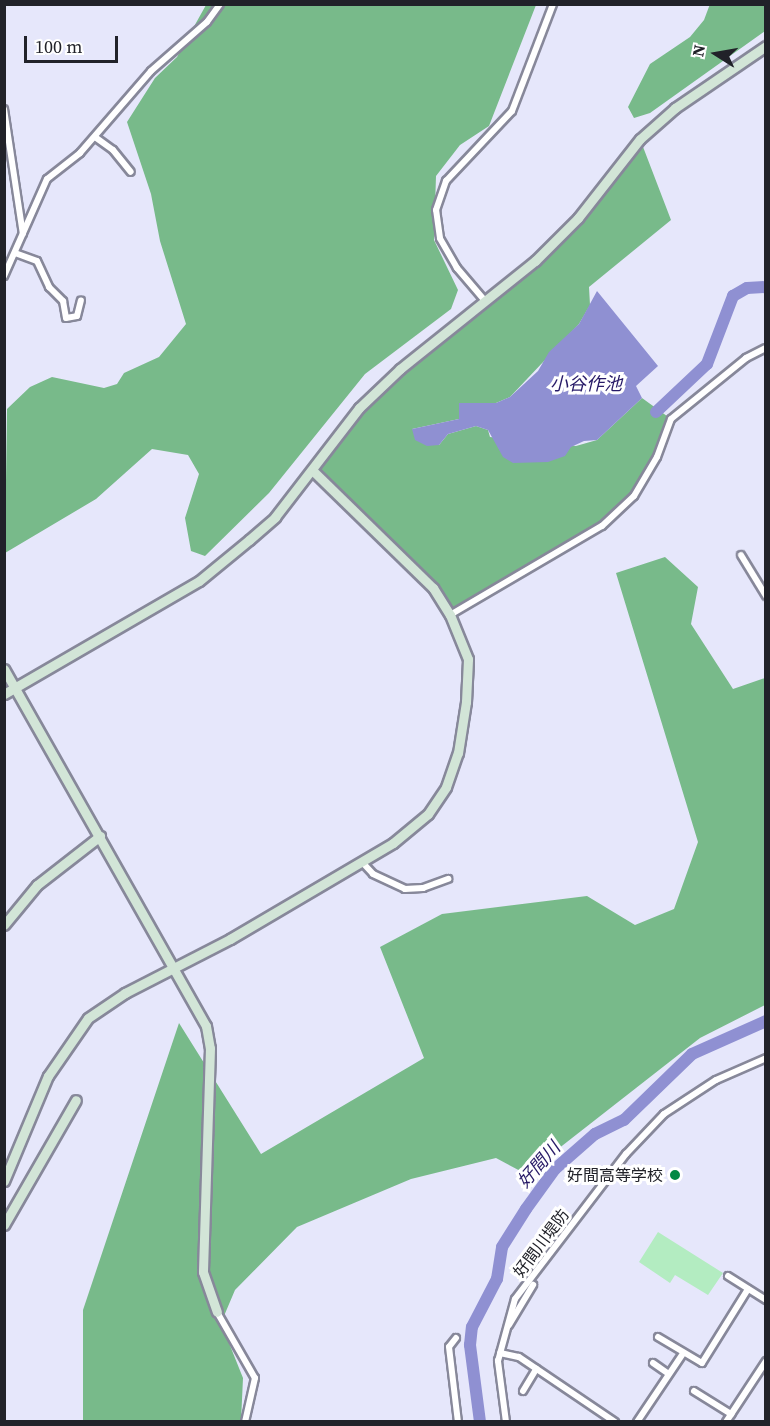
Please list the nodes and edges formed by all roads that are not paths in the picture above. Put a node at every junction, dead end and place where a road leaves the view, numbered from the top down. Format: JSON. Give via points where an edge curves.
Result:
{"nodes":[{"id":1,"x":220,"y":4,"type":"edge"},
{"id":2,"x":553,"y":4,"type":"edge"},
{"id":3,"x":765,"y":46,"type":"edge"},
{"id":4,"x":4,"y":109,"type":"edge"},
{"id":5,"x":95,"y":137,"type":"junction"},
{"id":6,"x":131,"y":172,"type":"dead end"},
{"id":7,"x":23,"y":235,"type":"junction"},
{"id":8,"x":15,"y":253,"type":"junction"},
{"id":9,"x":8,"y":265,"type":"edge"},
{"id":10,"x":4,"y":276,"type":"edge"},
{"id":11,"x":81,"y":300,"type":"dead end"},
{"id":12,"x":486,"y":302,"type":"junction"},
{"id":13,"x":765,"y":348,"type":"edge"},
{"id":14,"x":313,"y":471,"type":"junction"},
{"id":15,"x":741,"y":555,"type":"dead end"},
{"id":16,"x":765,"y":596,"type":"edge"},
{"id":17,"x":450,"y":615,"type":"junction"},
{"id":18,"x":4,"y":669,"type":"edge"},
{"id":19,"x":16,"y":687,"type":"junction"},
{"id":20,"x":4,"y":694,"type":"edge"},
{"id":21,"x":100,"y":836,"type":"junction"},
{"id":22,"x":362,"y":862,"type":"junction"},
{"id":23,"x":448,"y":879,"type":"dead end"},
{"id":24,"x":4,"y":926,"type":"edge"},
{"id":25,"x":174,"y":968,"type":"junction"},
{"id":26,"x":765,"y":1058,"type":"edge"},
{"id":27,"x":76,"y":1100,"type":"dead end"},
{"id":28,"x":4,"y":1180,"type":"edge"},
{"id":29,"x":4,"y":1225,"type":"edge"},
{"id":30,"x":729,"y":1276,"type":"dead end"},
{"id":31,"x":533,"y":1286,"type":"dead end"},
{"id":32,"x":748,"y":1289,"type":"junction"},
{"id":33,"x":765,"y":1300,"type":"edge"},
{"id":34,"x":217,"y":1312,"type":"joint"},
{"id":35,"x":504,"y":1333,"type":"junction"},
{"id":36,"x":658,"y":1337,"type":"dead end"},
{"id":37,"x":456,"y":1338,"type":"dead end"},
{"id":38,"x":500,"y":1353,"type":"junction"},
{"id":39,"x":681,"y":1355,"type":"dead end"},
{"id":40,"x":765,"y":1361,"type":"edge"},
{"id":41,"x":653,"y":1363,"type":"dead end"},
{"id":42,"x":536,"y":1369,"type":"junction"},
{"id":43,"x":669,"y":1374,"type":"junction"},
{"id":44,"x":523,"y":1391,"type":"dead end"},
{"id":45,"x":694,"y":1391,"type":"dead end"},
{"id":46,"x":731,"y":1414,"type":"junction"},
{"id":47,"x":245,"y":1422,"type":"edge"},
{"id":48,"x":458,"y":1422,"type":"edge"},
{"id":49,"x":506,"y":1422,"type":"edge"},
{"id":50,"x":615,"y":1422,"type":"edge"},
{"id":51,"x":638,"y":1422,"type":"edge"},
{"id":52,"x":726,"y":1422,"type":"edge"}],
"edges":[{"from":1,"to":5,"type":"street","via":[[207,22],[151,71]]},
{"from":2,"to":12,"type":"street","via":[[512,111],[446,181],[436,210],[440,238],[457,268]]},
{"from":3,"to":12,"type":"street","via":[[675,108],[639,140],[578,218]]},
{"from":4,"to":7,"type":"street"},
{"from":5,"to":6,"type":"street","via":[[113,150]]},
{"from":5,"to":7,"type":"street","via":[[47,179]]},
{"from":7,"to":8,"type":"street"},
{"from":8,"to":9,"type":"street"},
{"from":8,"to":11,"type":"street","via":[[37,261],[51,290],[63,301],[66,318],[77,316]]},
{"from":9,"to":10,"type":"street"},
{"from":12,"to":14,"type":"street","via":[[400,369],[368,400]]},
{"from":13,"to":17,"type":"street","via":[[746,358],[671,419],[657,457],[634,496],[602,526]]},
{"from":14,"to":17,"type":"street","via":[[433,588]]},
{"from":14,"to":19,"type":"street","via":[[275,517],[198,581]]},
{"from":15,"to":16,"type":"street"},
{"from":17,"to":22,"type":"street","via":[[468,658],[458,753],[446,787],[428,814]]},
{"from":18,"to":19,"type":"street"},
{"from":19,"to":20,"type":"street"},
{"from":19,"to":21,"type":"street"},
{"from":21,"to":24,"type":"street","via":[[37,885]]},
{"from":21,"to":25,"type":"street"},
{"from":22,"to":23,"type":"street","via":[[380,879],[405,889],[423,888]]},
{"from":22,"to":25,"type":"street"},
{"from":25,"to":28,"type":"street","via":[[88,1018],[70,1040],[48,1076]]},
{"from":25,"to":34,"type":"street","via":[[199,1008],[210,1048],[203,1272]]},
{"from":26,"to":35,"type":"street","name":"好間川堤防","via":[[716,1080],[664,1114],[626,1154],[514,1299]]},
{"from":27,"to":29,"type":"street"},
{"from":30,"to":32,"type":"street"},
{"from":31,"to":35,"type":"street"},
{"from":32,"to":33,"type":"street"},
{"from":32,"to":36,"type":"street","via":[[702,1363]]},
{"from":34,"to":47,"type":"street","via":[[255,1378]]},
{"from":35,"to":38,"type":"street","name":"好間川堤防"},
{"from":37,"to":48,"type":"street","via":[[449,1347]]},
{"from":38,"to":42,"type":"street","via":[[519,1357]]},
{"from":38,"to":49,"type":"street","name":"好間川堤防","via":[[499,1381]]},
{"from":39,"to":43,"type":"street"},
{"from":40,"to":46,"type":"street"},
{"from":41,"to":43,"type":"street"},
{"from":42,"to":44,"type":"street"},
{"from":42,"to":50,"type":"street"},
{"from":43,"to":51,"type":"street"},
{"from":45,"to":46,"type":"street"},
{"from":46,"to":52,"type":"street"}]}
